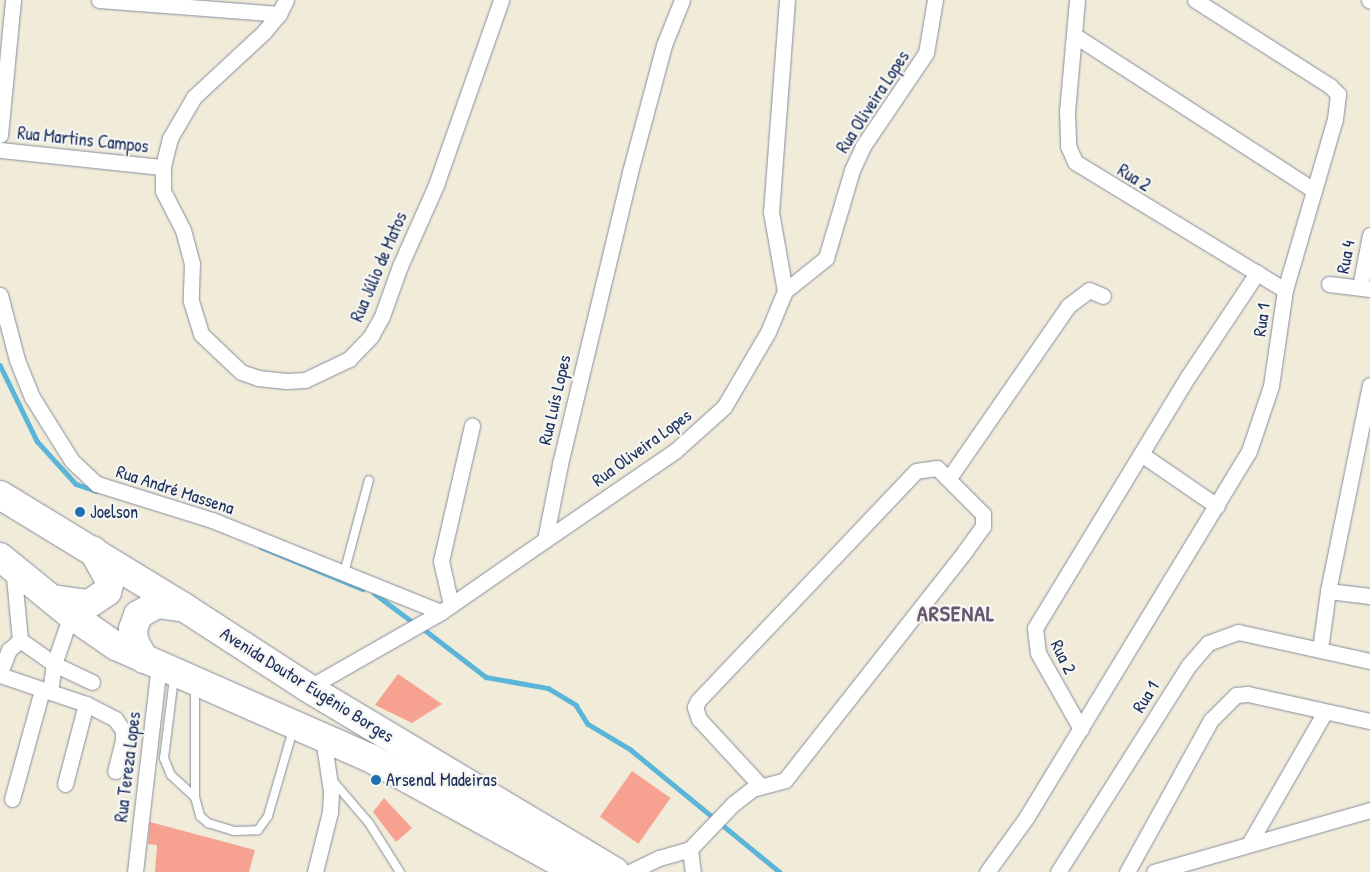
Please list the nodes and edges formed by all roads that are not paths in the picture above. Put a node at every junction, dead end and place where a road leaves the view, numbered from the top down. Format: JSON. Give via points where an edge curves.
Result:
{"nodes":[{"id":1,"x":13,"y":0,"type":"edge"},
{"id":2,"x":99,"y":0,"type":"edge"},
{"id":3,"x":286,"y":0,"type":"edge"},
{"id":4,"x":501,"y":0,"type":"edge"},
{"id":5,"x":682,"y":0,"type":"edge"},
{"id":6,"x":787,"y":0,"type":"edge"},
{"id":7,"x":935,"y":0,"type":"edge"},
{"id":8,"x":1076,"y":0,"type":"edge"},
{"id":9,"x":1195,"y":0,"type":"edge"},
{"id":10,"x":279,"y":14,"type":"junction"},
{"id":11,"x":1074,"y":35,"type":"junction"},
{"id":12,"x":0,"y":135,"type":"edge"},
{"id":13,"x":0,"y":150,"type":"edge"},
{"id":14,"x":163,"y":168,"type":"junction"},
{"id":15,"x":1314,"y":190,"type":"junction"},
{"id":16,"x":1370,"y":235,"type":"edge"},
{"id":17,"x":1256,"y":272,"type":"junction"},
{"id":18,"x":1329,"y":284,"type":"dead end"},
{"id":19,"x":1365,"y":288,"type":"edge"},
{"id":20,"x":1285,"y":290,"type":"junction"},
{"id":21,"x":785,"y":291,"type":"junction"},
{"id":22,"x":0,"y":295,"type":"edge"},
{"id":23,"x":1103,"y":296,"type":"dead end"},
{"id":24,"x":1370,"y":385,"type":"edge"},
{"id":25,"x":472,"y":426,"type":"dead end"},
{"id":26,"x":1141,"y":454,"type":"junction"},
{"id":27,"x":949,"y":478,"type":"junction"},
{"id":28,"x":369,"y":480,"type":"dead end"},
{"id":29,"x":0,"y":496,"type":"edge"},
{"id":30,"x":1217,"y":506,"type":"junction"},
{"id":31,"x":545,"y":540,"type":"junction"},
{"id":32,"x":93,"y":550,"type":"junction"},
{"id":33,"x":7,"y":562,"type":"edge"},
{"id":34,"x":344,"y":573,"type":"junction"},
{"id":35,"x":1328,"y":591,"type":"junction"},
{"id":36,"x":1370,"y":596,"type":"edge"},
{"id":37,"x":61,"y":607,"type":"junction"},
{"id":38,"x":185,"y":608,"type":"junction"},
{"id":39,"x":446,"y":609,"type":"junction"},
{"id":40,"x":20,"y":640,"type":"junction"},
{"id":41,"x":1320,"y":649,"type":"junction"},
{"id":42,"x":1370,"y":661,"type":"edge"},
{"id":43,"x":54,"y":664,"type":"junction"},
{"id":44,"x":168,"y":670,"type":"junction"},
{"id":45,"x":0,"y":674,"type":"edge"},
{"id":46,"x":92,"y":682,"type":"dead end"},
{"id":47,"x":308,"y":688,"type":"junction"},
{"id":48,"x":46,"y":691,"type":"junction"},
{"id":49,"x":86,"y":704,"type":"junction"},
{"id":50,"x":1325,"y":712,"type":"junction"},
{"id":51,"x":1370,"y":721,"type":"edge"},
{"id":52,"x":295,"y":726,"type":"junction"},
{"id":53,"x":1081,"y":729,"type":"junction"},
{"id":54,"x":323,"y":738,"type":"junction"},
{"id":55,"x":116,"y":772,"type":"dead end"},
{"id":56,"x":331,"y":779,"type":"junction"},
{"id":57,"x":66,"y":784,"type":"dead end"},
{"id":58,"x":760,"y":785,"type":"junction"},
{"id":59,"x":195,"y":797,"type":"junction"},
{"id":60,"x":12,"y":799,"type":"dead end"},
{"id":61,"x":1370,"y":810,"type":"edge"},
{"id":62,"x":1248,"y":844,"type":"junction"},
{"id":63,"x":690,"y":849,"type":"junction"},
{"id":64,"x":136,"y":872,"type":"edge"},
{"id":65,"x":315,"y":872,"type":"edge"},
{"id":66,"x":400,"y":872,"type":"edge"},
{"id":67,"x":577,"y":872,"type":"edge"},
{"id":68,"x":615,"y":872,"type":"edge"},
{"id":69,"x":630,"y":872,"type":"edge"},
{"id":70,"x":693,"y":872,"type":"edge"},
{"id":71,"x":987,"y":872,"type":"edge"},
{"id":72,"x":1058,"y":872,"type":"edge"},
{"id":73,"x":1127,"y":872,"type":"edge"},
{"id":74,"x":1154,"y":872,"type":"edge"}],
"edges":[{"from":1,"to":12,"type":"street"},
{"from":2,"to":10,"type":"street"},
{"from":3,"to":10,"type":"street","name":"Rua Júlio de Matos"},
{"from":4,"to":14,"type":"street","name":"Rua Júlio de Matos","via":[[436,185],[382,316],[371,336],[349,360],[326,372],[305,380],[258,378],[241,372],[225,360],[201,334],[193,315],[192,263],[183,230],[163,190]]},
{"from":5,"to":31,"type":"street","name":"Rua Luís Lopes","via":[[664,45],[630,172]]},
{"from":6,"to":21,"type":"street","via":[[771,212]]},
{"from":7,"to":21,"type":"street","name":"Rua Oliveira Lopes","via":[[926,53],[863,146],[849,178],[832,247],[826,258]]},
{"from":8,"to":11,"type":"street"},
{"from":9,"to":15,"type":"street","name":"Rua 1","via":[[1338,94],[1336,118]]},
{"from":10,"to":14,"type":"street","name":"Rua Júlio de Matos","via":[[194,98],[170,138]]},
{"from":11,"to":15,"type":"street"},
{"from":11,"to":17,"type":"street","name":"Rua 2","via":[[1066,111],[1068,146],[1075,162]]},
{"from":13,"to":14,"type":"street","name":"Rua Martins Campos"},
{"from":15,"to":20,"type":"street","name":"Rua 1"},
{"from":16,"to":19,"type":"street","name":"Rua 4"},
{"from":17,"to":20,"type":"street","name":"Rua 2"},
{"from":17,"to":26,"type":"street","name":"Rua 1"},
{"from":18,"to":19,"type":"street"},
{"from":20,"to":30,"type":"street","name":"Rua 1","via":[[1271,386],[1262,420]]},
{"from":21,"to":31,"type":"street","name":"Rua Oliveira Lopes","via":[[768,332],[724,407],[675,451]]},
{"from":22,"to":34,"type":"street","name":"Rua André Massena","via":[[17,360],[32,396],[72,461],[97,484],[212,520]]},
{"from":23,"to":27,"type":"street","via":[[1088,290],[1068,306]]},
{"from":24,"to":35,"type":"street"},
{"from":25,"to":39,"type":"street","via":[[441,561]]},
{"from":26,"to":30,"type":"street"},
{"from":26,"to":53,"type":"street","name":"Rua 2","via":[[1034,628],[1038,653]]},
{"from":27,"to":58,"type":"street","via":[[983,514],[983,526],[785,780]]},
{"from":27,"to":58,"type":"street","via":[[931,467],[916,472],[698,701],[695,707],[699,719]]},
{"from":28,"to":34,"type":"lane"},
{"from":29,"to":32,"type":"highway","name":"Avenida Doutor Eugênio Borges"},
{"from":30,"to":53,"type":"street","name":"Rua 1"},
{"from":31,"to":39,"type":"street"},
{"from":32,"to":37,"type":"highway","via":[[110,581],[107,592],[89,604]]},
{"from":32,"to":38,"type":"highway","name":"Avenida Doutor Eugênio Borges"},
{"from":33,"to":37,"type":"highway","name":"Avenida Doutor Eugênio Borges"},
{"from":33,"to":40,"type":"street"},
{"from":34,"to":39,"type":"street","name":"Rua André Massena"},
{"from":35,"to":36,"type":"street"},
{"from":35,"to":41,"type":"street"},
{"from":37,"to":43,"type":"street"},
{"from":37,"to":44,"type":"highway","name":"Avenida Doutor Eugênio Borges","via":[[116,646]]},
{"from":38,"to":44,"type":"highway","via":[[157,604],[142,610],[133,629],[134,641]]},
{"from":38,"to":47,"type":"highway","name":"Avenida Doutor Eugênio Borges"},
{"from":39,"to":47,"type":"street"},
{"from":40,"to":43,"type":"street"},
{"from":40,"to":45,"type":"street","via":[[9,650]]},
{"from":41,"to":42,"type":"street","name":"Rua 1"},
{"from":41,"to":72,"type":"street","name":"Rua 1","via":[[1238,632],[1208,643],[1188,665]]},
{"from":43,"to":46,"type":"street"},
{"from":43,"to":48,"type":"street"},
{"from":44,"to":52,"type":"highway","name":"Avenida Doutor Eugênio Borges"},
{"from":44,"to":59,"type":"lane"},
{"from":44,"to":59,"type":"lane","via":[[164,758],[171,775]]},
{"from":44,"to":64,"type":"street","name":"Rua Tereza Lopes"},
{"from":45,"to":48,"type":"street"},
{"from":47,"to":68,"type":"highway","name":"Avenida Doutor Eugênio Borges"},
{"from":48,"to":49,"type":"street"},
{"from":48,"to":60,"type":"street"},
{"from":49,"to":55,"type":"street","via":[[115,719],[123,730]]},
{"from":49,"to":57,"type":"street"},
{"from":50,"to":51,"type":"street"},
{"from":50,"to":62,"type":"street"},
{"from":50,"to":73,"type":"street","via":[[1248,694],[1236,695],[1211,720]]},
{"from":52,"to":54,"type":"highway","name":"Avenida Doutor Eugênio Borges"},
{"from":52,"to":59,"type":"lane","via":[[268,816],[258,830],[234,831],[208,823],[200,816]]},
{"from":53,"to":71,"type":"street","via":[[1026,818]]},
{"from":54,"to":56,"type":"street"},
{"from":54,"to":67,"type":"highway","name":"Avenida Doutor Eugênio Borges","via":[[409,777]]},
{"from":56,"to":65,"type":"street","via":[[330,812]]},
{"from":56,"to":66,"type":"lane","via":[[368,823]]},
{"from":58,"to":63,"type":"street","via":[[722,816]]},
{"from":61,"to":62,"type":"street"},
{"from":62,"to":74,"type":"street"},
{"from":63,"to":69,"type":"street","via":[[659,858]]},
{"from":63,"to":70,"type":"street"}]}
